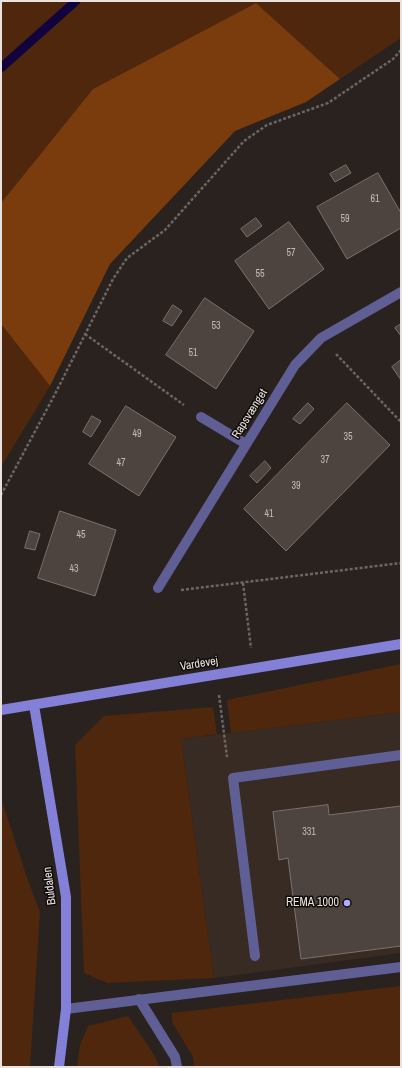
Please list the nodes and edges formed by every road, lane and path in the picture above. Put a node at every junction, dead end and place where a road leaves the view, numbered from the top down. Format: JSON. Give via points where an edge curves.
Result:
{"nodes":[{"id":1,"x":401,"y":50,"type":"edge"},
{"id":2,"x":401,"y":292,"type":"edge"},
{"id":3,"x":85,"y":334,"type":"junction"},
{"id":4,"x":321,"y":338,"type":"junction"},
{"id":5,"x":201,"y":417,"type":"joint"},
{"id":6,"x":401,"y":422,"type":"edge"},
{"id":7,"x":246,"y":444,"type":"junction"},
{"id":8,"x":1,"y":495,"type":"edge"},
{"id":9,"x":401,"y":563,"type":"edge"},
{"id":10,"x":243,"y":583,"type":"junction"},
{"id":11,"x":158,"y":588,"type":"joint"},
{"id":12,"x":401,"y":644,"type":"edge"},
{"id":13,"x":254,"y":668,"type":"junction"},
{"id":14,"x":216,"y":674,"type":"junction"},
{"id":15,"x":34,"y":705,"type":"junction"},
{"id":16,"x":1,"y":710,"type":"edge"},
{"id":17,"x":401,"y":755,"type":"edge"},
{"id":18,"x":233,"y":778,"type":"junction"},
{"id":19,"x":255,"y":956,"type":"dead end"},
{"id":20,"x":401,"y":967,"type":"edge"},
{"id":21,"x":139,"y":999,"type":"junction"},
{"id":22,"x":66,"y":1009,"type":"junction"},
{"id":23,"x":59,"y":1067,"type":"edge"},
{"id":24,"x":177,"y":1067,"type":"edge"}],
"edges":[{"from":1,"to":3,"type":"path","via":[[393,59],[328,103],[267,125],[244,141],[165,230],[127,258],[113,279]]},
{"from":2,"to":4,"type":"street","name":"Rapsvænget"},
{"from":3,"to":5,"type":"path"},
{"from":3,"to":8,"type":"path"},
{"from":4,"to":6,"type":"path"},
{"from":4,"to":7,"type":"street","name":"Rapsvænget","via":[[295,365]]},
{"from":5,"to":7,"type":"street"},
{"from":7,"to":11,"type":"street","name":"Rapsvænget"},
{"from":9,"to":10,"type":"path"},
{"from":10,"to":11,"type":"path","via":[[176,591]]},
{"from":10,"to":13,"type":"path"},
{"from":12,"to":13,"type":"street","name":"Vardevej"},
{"from":13,"to":14,"type":"street","name":"Vardevej"},
{"from":14,"to":15,"type":"street","name":"Vardevej"},
{"from":14,"to":18,"type":"path","via":[[228,769]]},
{"from":15,"to":16,"type":"street","name":"Vardevej"},
{"from":15,"to":22,"type":"street","name":"Buldalen","via":[[66,896]]},
{"from":17,"to":18,"type":"street"},
{"from":18,"to":19,"type":"street"},
{"from":20,"to":21,"type":"street"},
{"from":21,"to":22,"type":"street"},
{"from":21,"to":24,"type":"street","via":[[175,1057]]},
{"from":22,"to":23,"type":"street","name":"Buldalen"}]}
